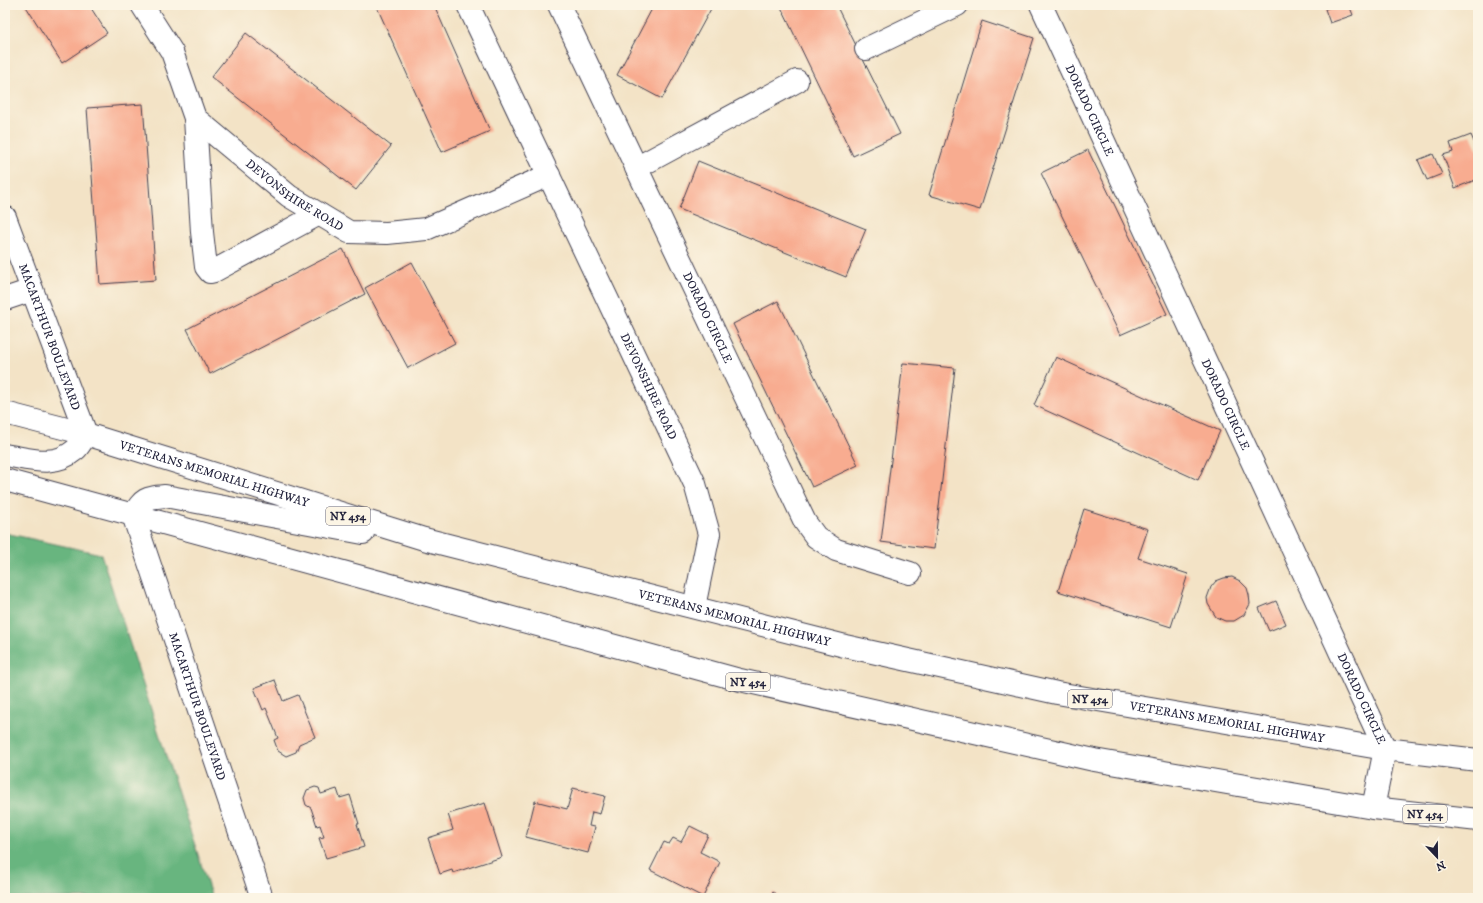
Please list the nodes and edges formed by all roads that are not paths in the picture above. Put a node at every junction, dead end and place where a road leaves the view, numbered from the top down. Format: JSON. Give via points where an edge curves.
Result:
{"nodes":[{"id":1,"x":142,"y":5,"type":"edge"},
{"id":2,"x":468,"y":5,"type":"edge"},
{"id":3,"x":559,"y":5,"type":"edge"},
{"id":4,"x":957,"y":5,"type":"edge"},
{"id":5,"x":1041,"y":5,"type":"edge"},
{"id":6,"x":866,"y":50,"type":"dead end"},
{"id":7,"x":797,"y":81,"type":"dead end"},
{"id":8,"x":195,"y":118,"type":"junction"},
{"id":9,"x":636,"y":168,"type":"junction"},
{"id":10,"x":549,"y":175,"type":"junction"},
{"id":11,"x":319,"y":214,"type":"junction"},
{"id":12,"x":5,"y":217,"type":"edge"},
{"id":13,"x":32,"y":290,"type":"junction"},
{"id":14,"x":5,"y":299,"type":"edge"},
{"id":15,"x":5,"y":413,"type":"edge"},
{"id":16,"x":86,"y":434,"type":"junction"},
{"id":17,"x":5,"y":455,"type":"edge"},
{"id":18,"x":5,"y":480,"type":"edge"},
{"id":19,"x":133,"y":514,"type":"junction"},
{"id":20,"x":502,"y":559,"type":"junction"},
{"id":21,"x":910,"y":573,"type":"dead end"},
{"id":22,"x":694,"y":607,"type":"junction"},
{"id":23,"x":1385,"y":749,"type":"junction"},
{"id":24,"x":1478,"y":760,"type":"edge"},
{"id":25,"x":1373,"y":808,"type":"junction"},
{"id":26,"x":1478,"y":820,"type":"edge"},
{"id":27,"x":262,"y":898,"type":"edge"}],
"edges":[{"from":1,"to":8,"type":"main road","via":[[172,52]]},
{"from":2,"to":10,"type":"main road","name":"DEVONSHIRE ROAD"},
{"from":3,"to":9,"type":"main road","name":"DORADO CIRCLE"},
{"from":4,"to":6,"type":"main road"},
{"from":5,"to":23,"type":"main road","name":"DORADO CIRCLE"},
{"from":7,"to":9,"type":"main road"},
{"from":8,"to":11,"type":"main road","name":"DEVONSHIRE ROAD","via":[[289,196]]},
{"from":8,"to":11,"type":"main road","via":[[202,232],[206,267],[210,272]]},
{"from":9,"to":21,"type":"main road","name":"DORADO CIRCLE","via":[[805,522],[816,537],[836,550]]},
{"from":10,"to":11,"type":"main road","name":"DEVONSHIRE ROAD","via":[[426,229],[387,233],[349,232]]},
{"from":10,"to":22,"type":"main road","name":"DEVONSHIRE ROAD","via":[[694,484],[709,534]]},
{"from":12,"to":13,"type":"main road","name":"MACARTHUR BOULEVARD"},
{"from":13,"to":14,"type":"main road"},
{"from":13,"to":16,"type":"main road","name":"MACARTHUR BOULEVARD"},
{"from":15,"to":16,"type":"main road","name":"VETERANS MEMORIAL HIGHWAY","number":"NY 454"},
{"from":16,"to":17,"type":"main road","via":[[76,449],[62,458],[45,462]]},
{"from":16,"to":20,"type":"main road","name":"VETERANS MEMORIAL HIGHWAY","number":"NY 454","via":[[424,539]]},
{"from":18,"to":19,"type":"main road","number":"NY 454"},
{"from":19,"to":20,"type":"main road","via":[[142,501],[151,497],[166,496]]},
{"from":19,"to":25,"type":"main road","number":"NY 454","via":[[740,680],[1094,760]]},
{"from":19,"to":27,"type":"main road","name":"MACARTHUR BOULEVARD"},
{"from":20,"to":22,"type":"main road","name":"VETERANS MEMORIAL HIGHWAY","number":"NY 454"},
{"from":22,"to":23,"type":"main road","name":"VETERANS MEMORIAL HIGHWAY","number":"NY 454","via":[[845,646],[1057,693]]},
{"from":23,"to":24,"type":"main road","name":"VETERANS MEMORIAL HIGHWAY","number":"NY 454"},
{"from":23,"to":25,"type":"main road","name":"DORADO CIRCLE"},
{"from":25,"to":26,"type":"main road","number":"NY 454"}]}
